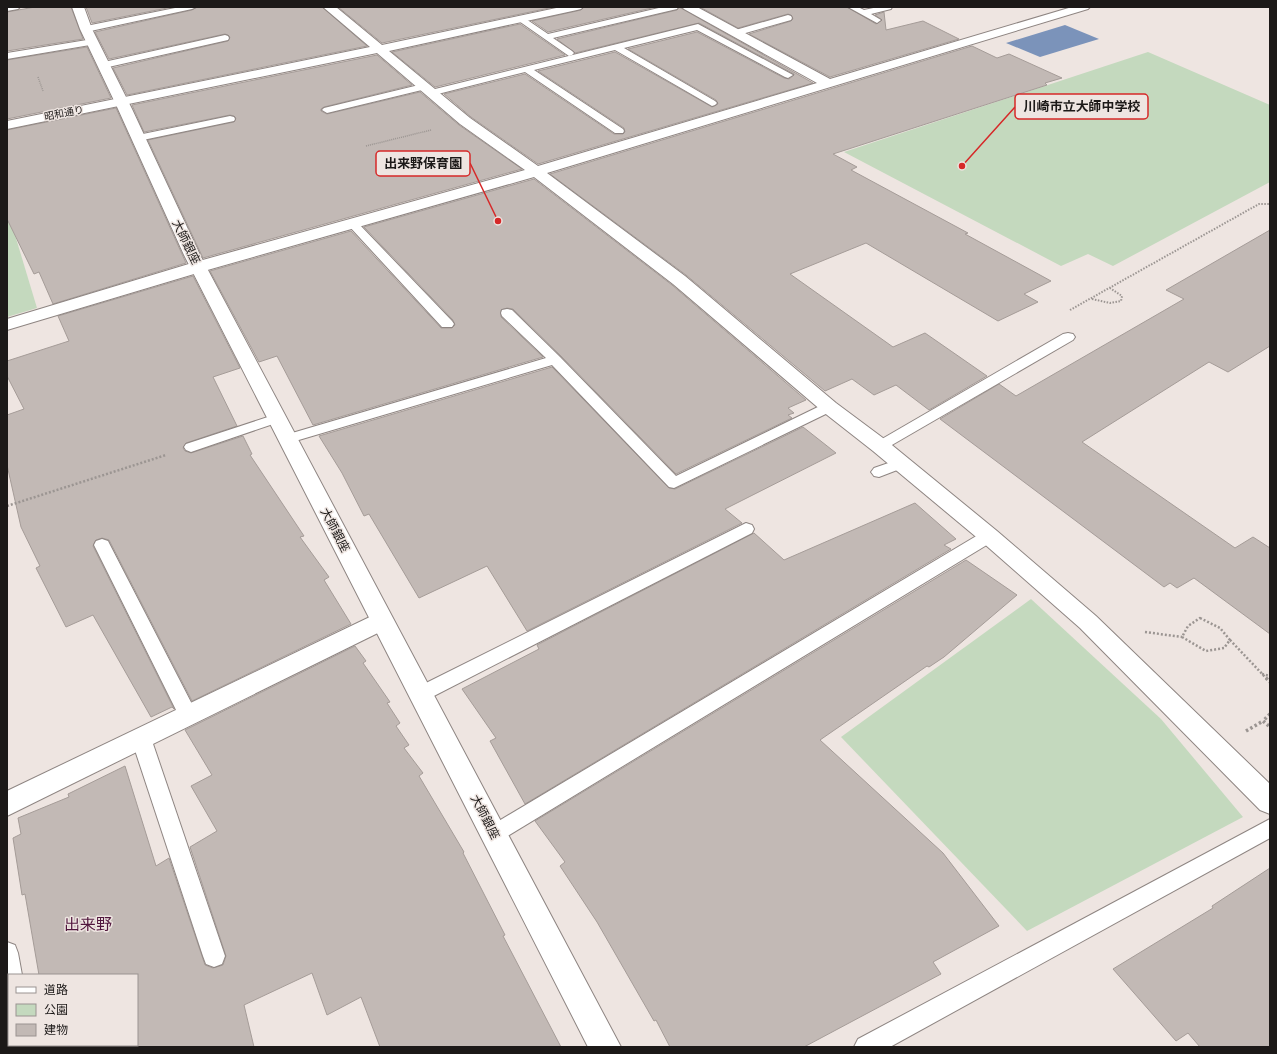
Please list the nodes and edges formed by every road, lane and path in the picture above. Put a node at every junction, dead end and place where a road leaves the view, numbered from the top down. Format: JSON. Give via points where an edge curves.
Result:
{"nodes":[{"id":1,"x":14,"y":7,"type":"edge"},
{"id":2,"x":78,"y":7,"type":"edge"},
{"id":3,"x":192,"y":7,"type":"edge"},
{"id":4,"x":329,"y":7,"type":"edge"},
{"id":5,"x":577,"y":7,"type":"edge"},
{"id":6,"x":674,"y":7,"type":"edge"},
{"id":7,"x":688,"y":7,"type":"edge"},
{"id":8,"x":852,"y":7,"type":"edge"},
{"id":9,"x":888,"y":7,"type":"edge"},
{"id":10,"x":1084,"y":7,"type":"edge"},
{"id":11,"x":7,"y":8,"type":"edge"},
{"id":12,"x":863,"y":13,"type":"junction"},
{"id":13,"x":788,"y":18,"type":"dead end"},
{"id":14,"x":520,"y":19,"type":"junction"},
{"id":15,"x":876,"y":20,"type":"dead end"},
{"id":16,"x":735,"y":32,"type":"junction"},
{"id":17,"x":90,"y":35,"type":"junction"},
{"id":18,"x":225,"y":38,"type":"dead end"},
{"id":19,"x":547,"y":38,"type":"junction"},
{"id":20,"x":616,"y":47,"type":"junction"},
{"id":21,"x":380,"y":49,"type":"junction"},
{"id":22,"x":569,"y":53,"type":"dead end"},
{"id":23,"x":7,"y":56,"type":"edge"},
{"id":24,"x":104,"y":65,"type":"junction"},
{"id":25,"x":527,"y":70,"type":"junction"},
{"id":26,"x":788,"y":75,"type":"dead end"},
{"id":27,"x":38,"y":76,"type":"dead end"},
{"id":28,"x":827,"y":83,"type":"junction"},
{"id":29,"x":427,"y":90,"type":"junction"},
{"id":30,"x":122,"y":101,"type":"junction"},
{"id":31,"x":712,"y":103,"type":"dead end"},
{"id":32,"x":327,"y":110,"type":"dead end"},
{"id":33,"x":52,"y":115,"type":"junction"},
{"id":34,"x":230,"y":119,"type":"dead end"},
{"id":35,"x":465,"y":121,"type":"junction"},
{"id":36,"x":7,"y":125,"type":"edge"},
{"id":37,"x":619,"y":131,"type":"dead end"},
{"id":38,"x":138,"y":138,"type":"junction"},
{"id":39,"x":366,"y":146,"type":"dead end"},
{"id":40,"x":536,"y":171,"type":"junction"},
{"id":41,"x":353,"y":224,"type":"junction"},
{"id":42,"x":198,"y":267,"type":"junction"},
{"id":43,"x":1110,"y":288,"type":"dead end"},
{"id":44,"x":1091,"y":298,"type":"dead end"},
{"id":45,"x":507,"y":313,"type":"dead end"},
{"id":46,"x":447,"y":324,"type":"dead end"},
{"id":47,"x":7,"y":325,"type":"edge"},
{"id":48,"x":1068,"y":337,"type":"dead end"},
{"id":49,"x":555,"y":360,"type":"junction"},
{"id":50,"x":829,"y":407,"type":"junction"},
{"id":51,"x":277,"y":418,"type":"junction"},
{"id":52,"x":287,"y":439,"type":"junction"},
{"id":53,"x":880,"y":446,"type":"junction"},
{"id":54,"x":191,"y":447,"type":"joint"},
{"id":55,"x":900,"y":464,"type":"junction"},
{"id":56,"x":879,"y":472,"type":"dead end"},
{"id":57,"x":7,"y":506,"type":"edge"},
{"id":58,"x":746,"y":529,"type":"dead end"},
{"id":59,"x":989,"y":536,"type":"junction"},
{"id":60,"x":102,"y":545,"type":"dead end"},
{"id":61,"x":382,"y":621,"type":"junction"},
{"id":62,"x":1137,"y":630,"type":"dead end"},
{"id":63,"x":1182,"y":637,"type":"junction"},
{"id":64,"x":1230,"y":640,"type":"junction"},
{"id":65,"x":1262,"y":674,"type":"junction"},
{"id":66,"x":1270,"y":676,"type":"edge"},
{"id":67,"x":1270,"y":682,"type":"edge"},
{"id":68,"x":421,"y":694,"type":"junction"},
{"id":69,"x":1270,"y":714,"type":"edge"},
{"id":70,"x":188,"y":715,"type":"junction"},
{"id":71,"x":1263,"y":721,"type":"junction"},
{"id":72,"x":1270,"y":727,"type":"edge"},
{"id":73,"x":1245,"y":732,"type":"dead end"},
{"id":74,"x":141,"y":738,"type":"junction"},
{"id":75,"x":1270,"y":802,"type":"edge"},
{"id":76,"x":7,"y":804,"type":"edge"},
{"id":77,"x":1270,"y":828,"type":"edge"},
{"id":78,"x":494,"y":834,"type":"junction"},
{"id":79,"x":7,"y":953,"type":"edge"},
{"id":80,"x":214,"y":956,"type":"dead end"},
{"id":81,"x":11,"y":974,"type":"edge"},
{"id":82,"x":605,"y":1047,"type":"edge"},
{"id":83,"x":866,"y":1047,"type":"edge"}],
"edges":[{"from":1,"to":11,"type":"street"},
{"from":2,"to":17,"type":"street","name":"大師銀座"},
{"from":3,"to":17,"type":"lane"},
{"from":4,"to":21,"type":"street"},
{"from":5,"to":14,"type":"street","name":"昭和通り"},
{"from":6,"to":19,"type":"lane"},
{"from":7,"to":16,"type":"street"},
{"from":8,"to":12,"type":"lane"},
{"from":9,"to":12,"type":"lane"},
{"from":10,"to":28,"type":"street"},
{"from":12,"to":15,"type":"lane"},
{"from":13,"to":16,"type":"lane"},
{"from":14,"to":19,"type":"lane"},
{"from":14,"to":21,"type":"street","name":"昭和通り"},
{"from":16,"to":28,"type":"street"},
{"from":17,"to":23,"type":"lane"},
{"from":17,"to":24,"type":"street","name":"大師銀座"},
{"from":18,"to":24,"type":"lane"},
{"from":19,"to":22,"type":"lane"},
{"from":20,"to":25,"type":"lane"},
{"from":20,"to":26,"type":"lane","via":[[698,27]]},
{"from":20,"to":31,"type":"lane"},
{"from":21,"to":29,"type":"street"},
{"from":21,"to":30,"type":"street","name":"昭和通り"},
{"from":24,"to":30,"type":"street","name":"大師銀座"},
{"from":25,"to":29,"type":"lane"},
{"from":25,"to":37,"type":"lane"},
{"from":27,"to":33,"type":"path"},
{"from":28,"to":40,"type":"street"},
{"from":29,"to":32,"type":"lane"},
{"from":29,"to":35,"type":"street"},
{"from":30,"to":33,"type":"street","name":"昭和通り"},
{"from":30,"to":38,"type":"street","name":"大師銀座"},
{"from":33,"to":36,"type":"street","name":"昭和通り"},
{"from":34,"to":38,"type":"lane"},
{"from":35,"to":39,"type":"path"},
{"from":35,"to":40,"type":"street"},
{"from":38,"to":42,"type":"street","name":"大師銀座"},
{"from":40,"to":41,"type":"street"},
{"from":40,"to":50,"type":"street","via":[[679,280]]},
{"from":41,"to":42,"type":"street"},
{"from":41,"to":46,"type":"lane"},
{"from":42,"to":47,"type":"street"},
{"from":42,"to":51,"type":"street","name":"大師銀座"},
{"from":43,"to":44,"type":"path","via":[[1122,296],[1121,302],[1110,303]]},
{"from":45,"to":49,"type":"lane"},
{"from":48,"to":53,"type":"lane"},
{"from":49,"to":50,"type":"lane","via":[[674,483]]},
{"from":49,"to":52,"type":"lane"},
{"from":50,"to":53,"type":"street"},
{"from":51,"to":52,"type":"street","name":"大師銀座"},
{"from":51,"to":54,"type":"lane"},
{"from":52,"to":61,"type":"street","name":"大師銀座"},
{"from":53,"to":55,"type":"street"},
{"from":54,"to":57,"type":"path"},
{"from":55,"to":56,"type":"lane"},
{"from":55,"to":59,"type":"street"},
{"from":58,"to":68,"type":"lane"},
{"from":59,"to":75,"type":"street","via":[[1088,622]]},
{"from":59,"to":78,"type":"lane"},
{"from":60,"to":70,"type":"lane"},
{"from":61,"to":68,"type":"street","name":"大師銀座"},
{"from":61,"to":70,"type":"street"},
{"from":62,"to":63,"type":"path"},
{"from":63,"to":64,"type":"path","via":[[1206,651],[1224,648]]},
{"from":63,"to":64,"type":"path","via":[[1188,626],[1200,618],[1220,628]]},
{"from":64,"to":65,"type":"path"},
{"from":65,"to":66,"type":"path"},
{"from":65,"to":67,"type":"path"},
{"from":68,"to":78,"type":"street","name":"大師銀座"},
{"from":69,"to":71,"type":"path"},
{"from":70,"to":74,"type":"street"},
{"from":71,"to":72,"type":"path"},
{"from":71,"to":73,"type":"path"},
{"from":74,"to":76,"type":"street"},
{"from":74,"to":80,"type":"lane"},
{"from":77,"to":83,"type":"lane"},
{"from":78,"to":82,"type":"street","name":"大師銀座"},
{"from":79,"to":81,"type":"lane"}]}
